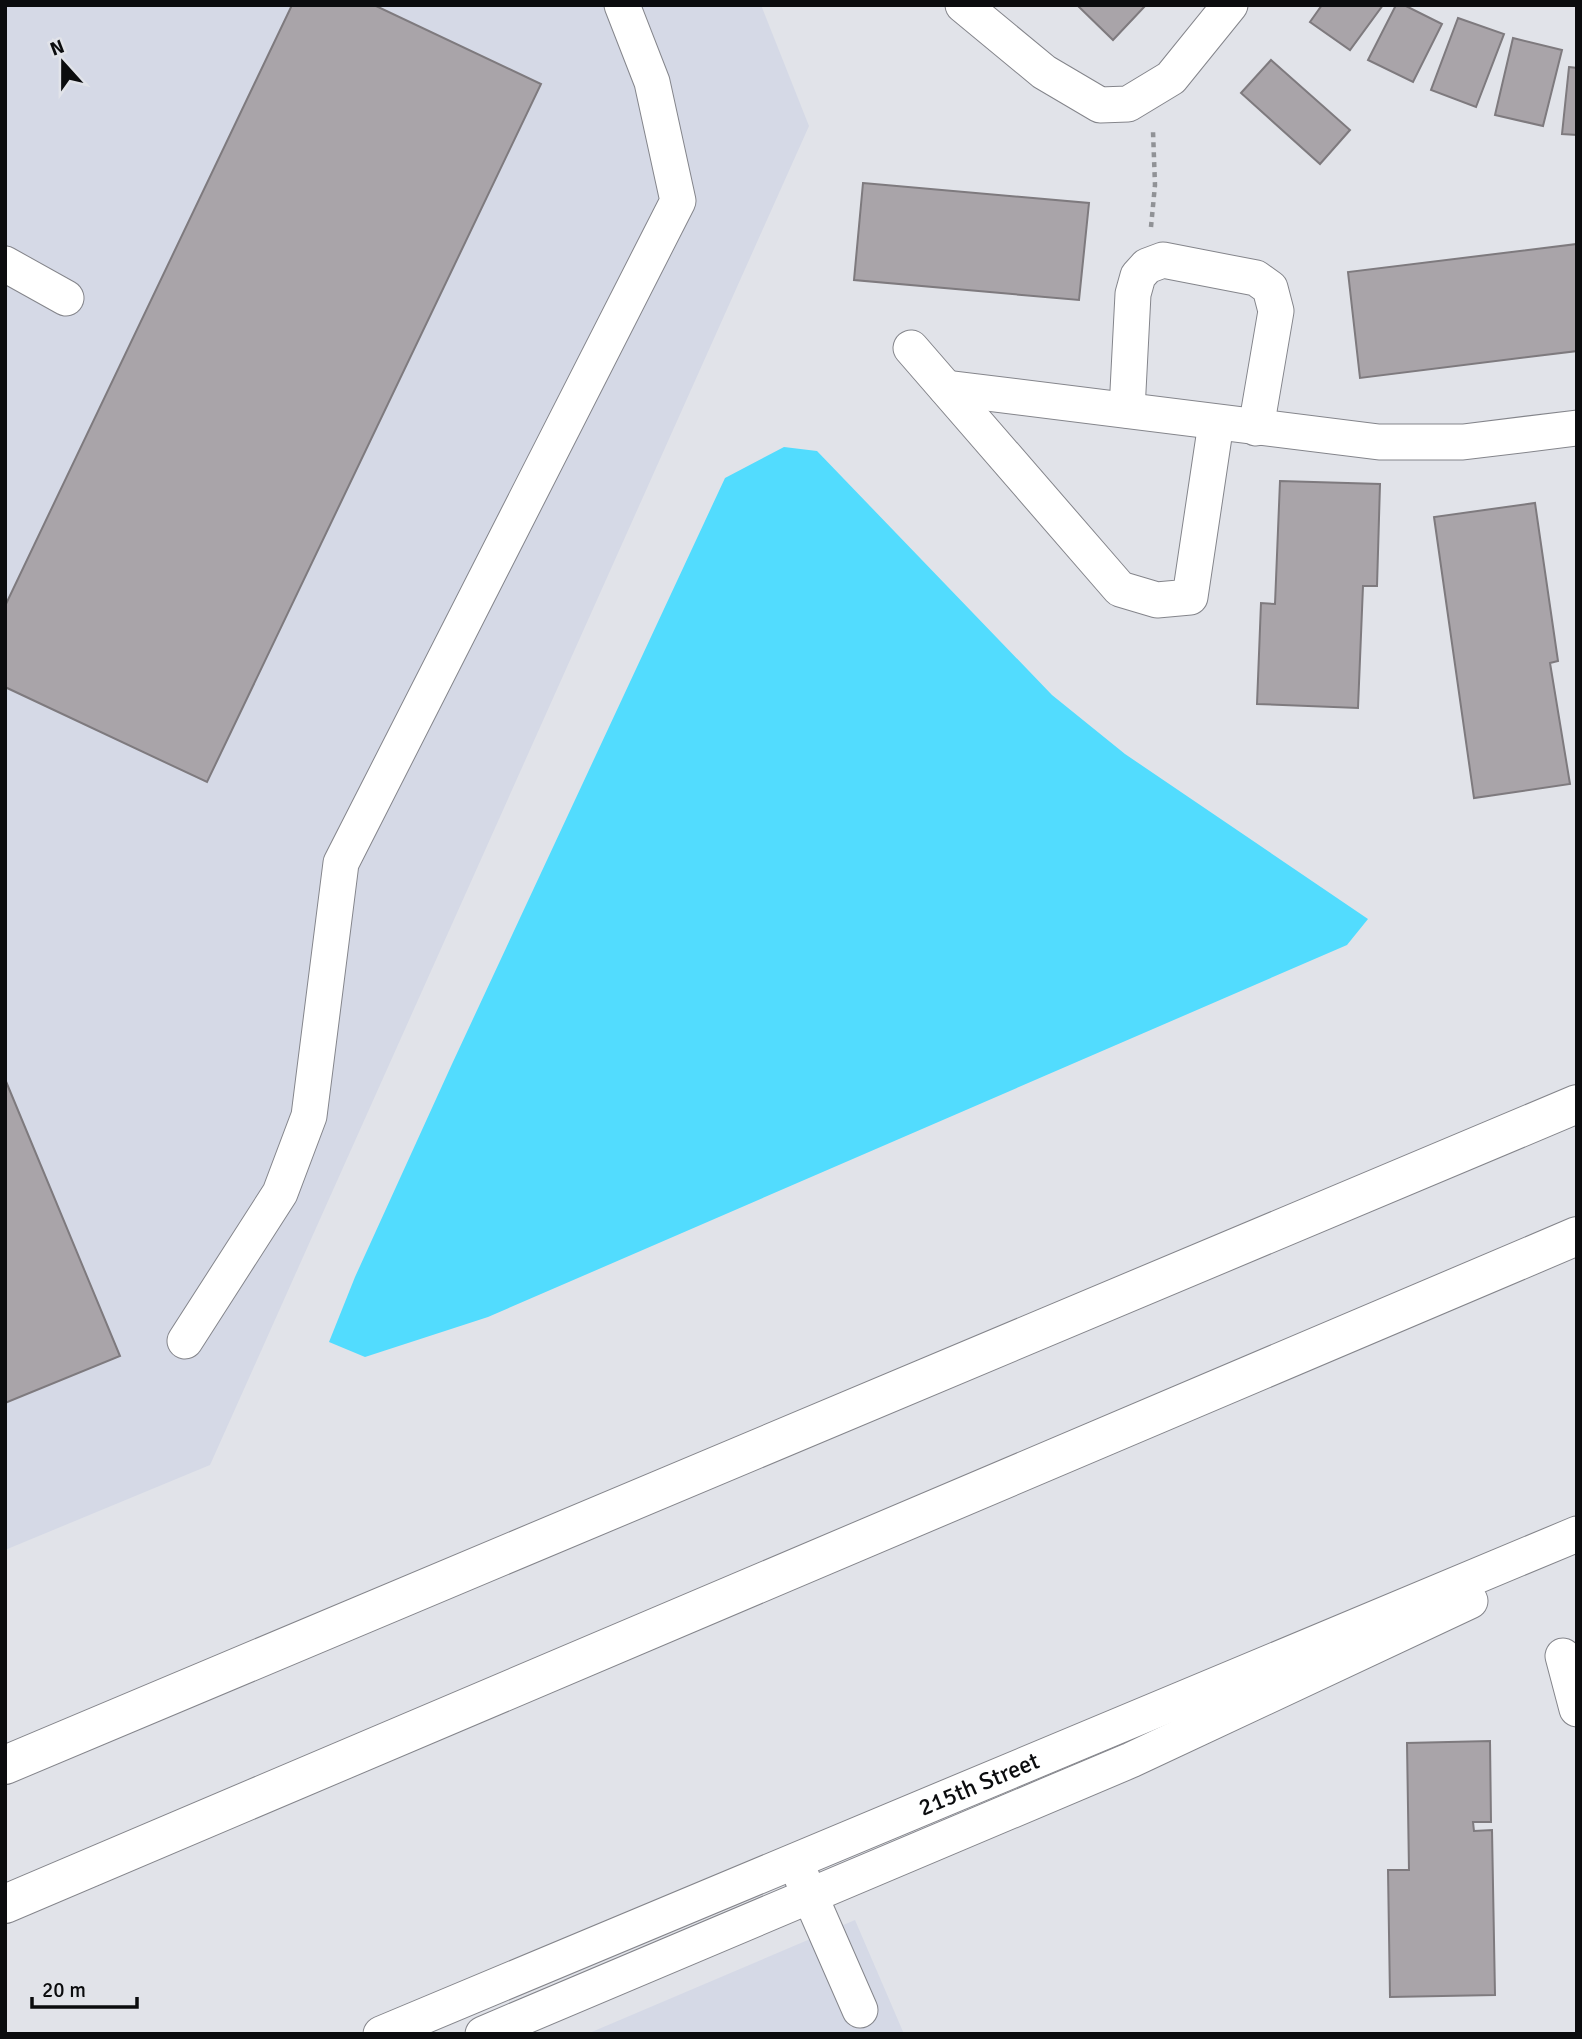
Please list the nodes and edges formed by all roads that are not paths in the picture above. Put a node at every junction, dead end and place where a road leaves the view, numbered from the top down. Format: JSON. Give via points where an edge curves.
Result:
{"nodes":[{"id":1,"x":622,"y":5,"type":"edge"},
{"id":2,"x":963,"y":5,"type":"edge"},
{"id":3,"x":1230,"y":5,"type":"edge"},
{"id":4,"x":5,"y":264,"type":"edge"},
{"id":5,"x":66,"y":298,"type":"dead end"},
{"id":6,"x":911,"y":348,"type":"dead end"},
{"id":7,"x":946,"y":387,"type":"junction"},
{"id":8,"x":1127,"y":410,"type":"junction"},
{"id":9,"x":1216,"y":423,"type":"junction"},
{"id":10,"x":1256,"y":428,"type":"junction"},
{"id":11,"x":1577,"y":428,"type":"edge"},
{"id":12,"x":1577,"y":1104,"type":"edge"},
{"id":13,"x":1577,"y":1236,"type":"edge"},
{"id":14,"x":185,"y":1341,"type":"dead end"},
{"id":15,"x":1577,"y":1534,"type":"edge"},
{"id":16,"x":1577,"y":1549,"type":"edge"},
{"id":17,"x":1563,"y":1656,"type":"dead end"},
{"id":18,"x":1577,"y":1709,"type":"edge"},
{"id":19,"x":5,"y":1765,"type":"edge"},
{"id":20,"x":795,"y":1860,"type":"junction"},
{"id":21,"x":810,"y":1895,"type":"junction"},
{"id":22,"x":5,"y":1904,"type":"edge"},
{"id":23,"x":860,"y":2010,"type":"dead end"},
{"id":24,"x":381,"y":2034,"type":"edge"},
{"id":25,"x":483,"y":2034,"type":"edge"}],
"edges":[{"from":1,"to":14,"type":"street","via":[[652,82],[678,201],[341,863],[309,1115],[280,1193]]},
{"from":2,"to":3,"type":"street","via":[[1044,72],[1100,105],[1129,104],[1171,78]]},
{"from":4,"to":5,"type":"street"},
{"from":6,"to":7,"type":"street"},
{"from":7,"to":8,"type":"street"},
{"from":7,"to":9,"type":"street","via":[[1120,589],[1157,600],[1190,597]]},
{"from":8,"to":9,"type":"street"},
{"from":8,"to":10,"type":"street","via":[[1133,294],[1138,276],[1147,266],[1163,260],[1256,278],[1270,288],[1276,311]]},
{"from":9,"to":10,"type":"street"},
{"from":10,"to":11,"type":"street","via":[[1379,442],[1463,442]]},
{"from":12,"to":19,"type":"highway"},
{"from":13,"to":22,"type":"highway"},
{"from":15,"to":20,"type":"street","name":"215th Street"},
{"from":16,"to":21,"type":"street","name":"215th Street","via":[[1131,1760]]},
{"from":17,"to":18,"type":"street"},
{"from":20,"to":21,"type":"street"},
{"from":20,"to":24,"type":"street","name":"215th Street"},
{"from":21,"to":23,"type":"street"},
{"from":21,"to":25,"type":"street","name":"215th Street"}]}
